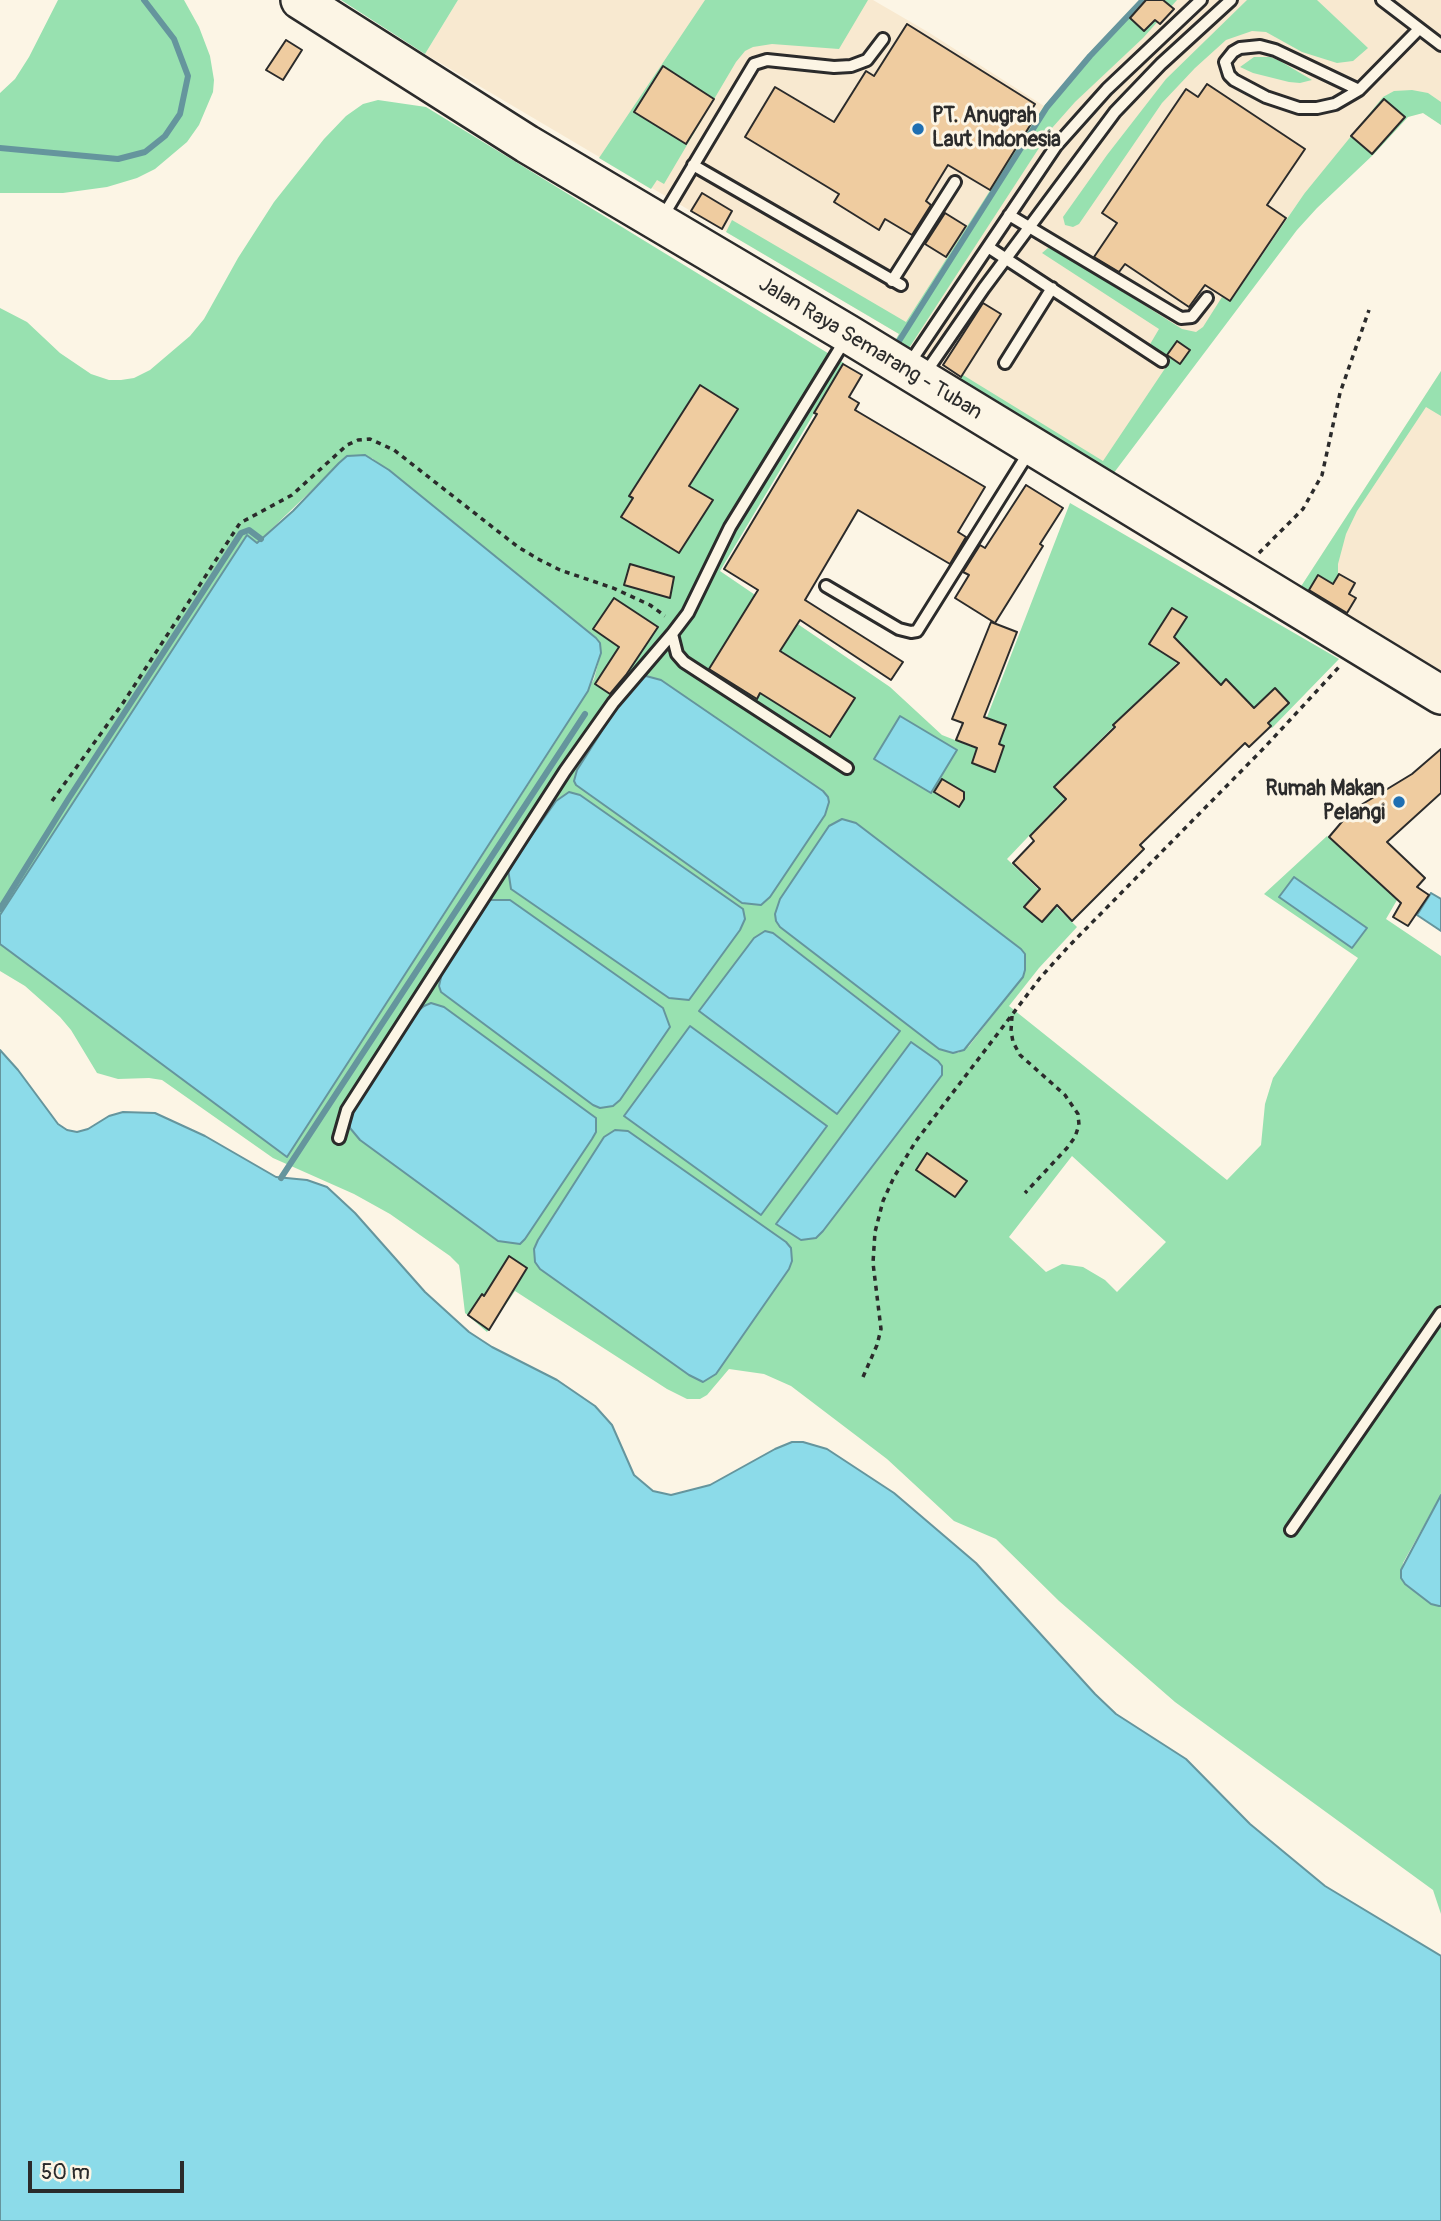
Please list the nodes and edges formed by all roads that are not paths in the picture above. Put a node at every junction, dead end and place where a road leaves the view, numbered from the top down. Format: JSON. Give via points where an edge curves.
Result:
{"nodes":[{"id":1,"x":300,"y":0,"type":"edge"},
{"id":2,"x":1201,"y":0,"type":"edge"},
{"id":3,"x":1231,"y":0,"type":"edge"},
{"id":4,"x":1382,"y":0,"type":"edge"},
{"id":5,"x":1419,"y":29,"type":"junction"},
{"id":6,"x":883,"y":39,"type":"dead end"},
{"id":7,"x":1441,"y":45,"type":"edge"},
{"id":8,"x":1359,"y":90,"type":"junction"},
{"id":9,"x":693,"y":165,"type":"junction"},
{"id":10,"x":955,"y":181,"type":"dead end"},
{"id":11,"x":1009,"y":215,"type":"junction"},
{"id":12,"x":659,"y":223,"type":"junction"},
{"id":13,"x":1029,"y":227,"type":"junction"},
{"id":14,"x":988,"y":247,"type":"junction"},
{"id":15,"x":1006,"y":258,"type":"junction"},
{"id":16,"x":1052,"y":288,"type":"junction"},
{"id":17,"x":1207,"y":298,"type":"dead end"},
{"id":18,"x":848,"y":334,"type":"junction"},
{"id":19,"x":1162,"y":361,"type":"dead end"},
{"id":20,"x":1005,"y":363,"type":"dead end"},
{"id":21,"x":913,"y":374,"type":"junction"},
{"id":22,"x":1032,"y":446,"type":"junction"},
{"id":23,"x":827,"y":586,"type":"dead end"},
{"id":24,"x":673,"y":634,"type":"junction"},
{"id":25,"x":1441,"y":695,"type":"edge"},
{"id":26,"x":847,"y":768,"type":"dead end"},
{"id":27,"x":339,"y":1138,"type":"dead end"},
{"id":28,"x":1441,"y":1313,"type":"edge"},
{"id":29,"x":1291,"y":1530,"type":"dead end"}],
"edges":[{"from":1,"to":12,"type":"highway","name":"Jalan Raya Semarang - Tuban"},
{"from":2,"to":11,"type":"lane","via":[[1081,116]]},
{"from":3,"to":13,"type":"lane","via":[[1139,85]]},
{"from":4,"to":5,"type":"lane"},
{"from":5,"to":7,"type":"lane"},
{"from":5,"to":8,"type":"lane"},
{"from":6,"to":9,"type":"lane","via":[[867,60],[851,66],[767,60],[754,64]]},
{"from":8,"to":8,"type":"lane","via":[[1335,104],[1293,107],[1234,80],[1225,62],[1233,51],[1260,46]]},
{"from":9,"to":10,"type":"lane","via":[[896,283]]},
{"from":9,"to":12,"type":"lane"},
{"from":11,"to":13,"type":"lane"},
{"from":11,"to":14,"type":"lane"},
{"from":12,"to":18,"type":"highway","name":"Jalan Raya Semarang - Tuban"},
{"from":13,"to":15,"type":"lane"},
{"from":13,"to":17,"type":"lane","via":[[1181,318],[1192,317]]},
{"from":14,"to":15,"type":"lane"},
{"from":14,"to":21,"type":"lane"},
{"from":15,"to":16,"type":"lane"},
{"from":15,"to":21,"type":"lane"},
{"from":16,"to":19,"type":"lane"},
{"from":16,"to":20,"type":"lane"},
{"from":18,"to":21,"type":"highway","name":"Jalan Raya Semarang - Tuban"},
{"from":18,"to":24,"type":"lane","via":[[743,505]]},
{"from":21,"to":22,"type":"highway","name":"Jalan Raya Semarang - Tuban"},
{"from":22,"to":23,"type":"lane","via":[[917,631],[899,629]]},
{"from":22,"to":25,"type":"highway","name":"Jalan Raya Semarang - Tuban"},
{"from":24,"to":26,"type":"lane","via":[[677,654],[684,662]]},
{"from":24,"to":27,"type":"lane","via":[[613,702],[565,771],[347,1110]]},
{"from":28,"to":29,"type":"lane"}]}
